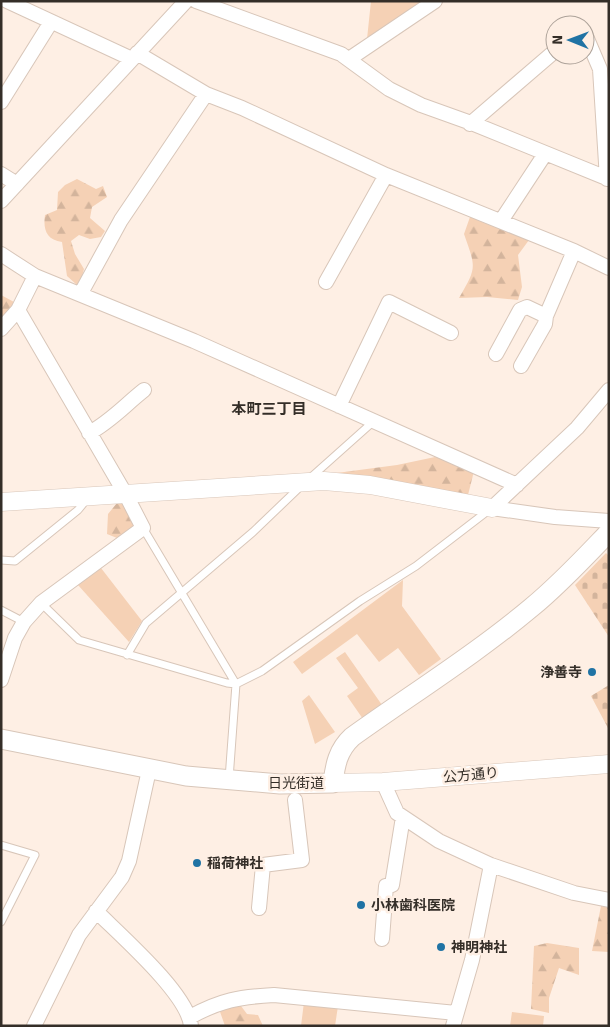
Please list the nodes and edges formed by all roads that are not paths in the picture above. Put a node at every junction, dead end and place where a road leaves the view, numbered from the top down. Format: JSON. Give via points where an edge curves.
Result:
{"nodes":[{"id":1,"x":7,"y":1,"type":"edge"},
{"id":2,"x":186,"y":1,"type":"edge"},
{"id":3,"x":196,"y":1,"type":"edge"},
{"id":4,"x":435,"y":1,"type":"edge"},
{"id":5,"x":51,"y":22,"type":"junction"},
{"id":6,"x":135,"y":56,"type":"junction"},
{"id":7,"x":595,"y":57,"type":"edge"},
{"id":8,"x":349,"y":59,"type":"junction"},
{"id":9,"x":545,"y":60,"type":"edge"},
{"id":10,"x":604,"y":75,"type":"edge"},
{"id":11,"x":206,"y":94,"type":"junction"},
{"id":12,"x":1,"y":102,"type":"edge"},
{"id":13,"x":470,"y":124,"type":"junction"},
{"id":14,"x":546,"y":154,"type":"junction"},
{"id":15,"x":1,"y":174,"type":"edge"},
{"id":16,"x":386,"y":175,"type":"junction"},
{"id":17,"x":608,"y":179,"type":"edge"},
{"id":18,"x":17,"y":184,"type":"junction"},
{"id":19,"x":1,"y":201,"type":"edge"},
{"id":20,"x":501,"y":221,"type":"junction"},
{"id":21,"x":574,"y":251,"type":"junction"},
{"id":22,"x":1,"y":254,"type":"edge"},
{"id":23,"x":609,"y":268,"type":"edge"},
{"id":24,"x":35,"y":276,"type":"junction"},
{"id":25,"x":326,"y":282,"type":"dead end"},
{"id":26,"x":81,"y":293,"type":"junction"},
{"id":27,"x":18,"y":310,"type":"junction"},
{"id":28,"x":546,"y":316,"type":"junction"},
{"id":29,"x":1,"y":329,"type":"edge"},
{"id":30,"x":451,"y":333,"type":"dead end"},
{"id":31,"x":496,"y":354,"type":"dead end"},
{"id":32,"x":521,"y":366,"type":"dead end"},
{"id":33,"x":144,"y":390,"type":"dead end"},
{"id":34,"x":609,"y":390,"type":"edge"},
{"id":35,"x":339,"y":406,"type":"junction"},
{"id":36,"x":374,"y":422,"type":"junction"},
{"id":37,"x":89,"y":433,"type":"junction"},
{"id":38,"x":306,"y":482,"type":"junction"},
{"id":39,"x":518,"y":485,"type":"junction"},
{"id":40,"x":126,"y":495,"type":"junction"},
{"id":41,"x":89,"y":497,"type":"junction"},
{"id":42,"x":1,"y":502,"type":"edge"},
{"id":43,"x":492,"y":508,"type":"junction"},
{"id":44,"x":609,"y":521,"type":"edge"},
{"id":45,"x":143,"y":528,"type":"junction"},
{"id":46,"x":609,"y":532,"type":"edge"},
{"id":47,"x":1,"y":560,"type":"edge"},
{"id":48,"x":182,"y":592,"type":"junction"},
{"id":49,"x":40,"y":603,"type":"junction"},
{"id":50,"x":1,"y":610,"type":"edge"},
{"id":51,"x":24,"y":622,"type":"junction"},
{"id":52,"x":127,"y":655,"type":"junction"},
{"id":53,"x":1,"y":680,"type":"edge"},
{"id":54,"x":236,"y":684,"type":"junction"},
{"id":55,"x":1,"y":739,"type":"edge"},
{"id":56,"x":609,"y":764,"type":"edge"},
{"id":57,"x":149,"y":770,"type":"junction"},
{"id":58,"x":229,"y":781,"type":"junction"},
{"id":59,"x":383,"y":782,"type":"junction"},
{"id":60,"x":333,"y":784,"type":"junction"},
{"id":61,"x":295,"y":800,"type":"dead end"},
{"id":62,"x":403,"y":817,"type":"junction"},
{"id":63,"x":1,"y":845,"type":"edge"},
{"id":64,"x":492,"y":866,"type":"junction"},
{"id":65,"x":609,"y":900,"type":"edge"},
{"id":66,"x":259,"y":908,"type":"dead end"},
{"id":67,"x":96,"y":911,"type":"junction"},
{"id":68,"x":1,"y":922,"type":"edge"},
{"id":69,"x":382,"y":938,"type":"dead end"},
{"id":70,"x":454,"y":1019,"type":"edge"},
{"id":71,"x":191,"y":1021,"type":"edge"},
{"id":72,"x":34,"y":1026,"type":"edge"}],
"edges":[{"from":1,"to":5,"type":"street"},
{"from":2,"to":6,"type":"street"},
{"from":3,"to":8,"type":"street"},
{"from":4,"to":8,"type":"street"},
{"from":5,"to":6,"type":"street"},
{"from":5,"to":12,"type":"street"},
{"from":6,"to":11,"type":"street"},
{"from":6,"to":18,"type":"street"},
{"from":7,"to":10,"type":"street"},
{"from":8,"to":13,"type":"street","via":[[389,89]]},
{"from":9,"to":13,"type":"street"},
{"from":10,"to":17,"type":"street"},
{"from":11,"to":16,"type":"street"},
{"from":11,"to":26,"type":"street","via":[[121,220]]},
{"from":13,"to":14,"type":"street"},
{"from":14,"to":17,"type":"street"},
{"from":14,"to":20,"type":"street"},
{"from":15,"to":18,"type":"street"},
{"from":16,"to":20,"type":"street"},
{"from":16,"to":25,"type":"street"},
{"from":18,"to":19,"type":"street"},
{"from":20,"to":21,"type":"street"},
{"from":21,"to":23,"type":"street"},
{"from":21,"to":28,"type":"street"},
{"from":22,"to":24,"type":"street"},
{"from":24,"to":26,"type":"street"},
{"from":24,"to":27,"type":"street"},
{"from":26,"to":35,"type":"street"},
{"from":27,"to":29,"type":"street"},
{"from":27,"to":37,"type":"street"},
{"from":28,"to":31,"type":"street","via":[[527,307],[520,310]]},
{"from":28,"to":32,"type":"street","via":[[545,324]]},
{"from":30,"to":35,"type":"street","via":[[389,302]]},
{"from":33,"to":37,"type":"street","via":[[105,425]]},
{"from":34,"to":39,"type":"street","via":[[577,428]]},
{"from":35,"to":36,"type":"street"},
{"from":36,"to":38,"type":"lane"},
{"from":36,"to":39,"type":"street"},
{"from":37,"to":40,"type":"street"},
{"from":38,"to":40,"type":"street"},
{"from":38,"to":43,"type":"street","via":[[370,485]]},
{"from":38,"to":48,"type":"lane"},
{"from":39,"to":43,"type":"street"},
{"from":40,"to":41,"type":"street"},
{"from":40,"to":45,"type":"street"},
{"from":41,"to":42,"type":"street"},
{"from":41,"to":47,"type":"lane","via":[[78,510],[15,561]]},
{"from":43,"to":44,"type":"street"},
{"from":43,"to":54,"type":"lane","via":[[416,566],[360,601],[270,666]]},
{"from":45,"to":48,"type":"lane"},
{"from":45,"to":49,"type":"street"},
{"from":46,"to":60,"type":"main road","name":"日光街道","via":[[532,607],[352,736],[335,764]]},
{"from":48,"to":52,"type":"lane","via":[[146,623]]},
{"from":48,"to":54,"type":"lane"},
{"from":49,"to":51,"type":"street"},
{"from":49,"to":52,"type":"lane","via":[[79,640]]},
{"from":50,"to":51,"type":"lane"},
{"from":51,"to":53,"type":"street"},
{"from":52,"to":54,"type":"lane"},
{"from":54,"to":58,"type":"lane"},
{"from":55,"to":57,"type":"main road","name":"日光街道"},
{"from":56,"to":59,"type":"street","name":"公方通り"},
{"from":57,"to":58,"type":"main road","name":"日光街道"},
{"from":57,"to":67,"type":"street","via":[[129,861],[122,877]]},
{"from":58,"to":60,"type":"main road","name":"日光街道"},
{"from":59,"to":60,"type":"street","name":"公方通り"},
{"from":59,"to":62,"type":"street","via":[[391,802]]},
{"from":61,"to":66,"type":"street","via":[[302,860],[262,865]]},
{"from":62,"to":64,"type":"street","via":[[439,841]]},
{"from":62,"to":69,"type":"street","via":[[392,885],[386,886]]},
{"from":63,"to":68,"type":"lane","via":[[36,855]]},
{"from":64,"to":65,"type":"street","via":[[574,893]]},
{"from":64,"to":70,"type":"street","via":[[472,960]]},
{"from":67,"to":71,"type":"street","via":[[178,996]]},
{"from":67,"to":72,"type":"street","via":[[79,935]]},
{"from":70,"to":71,"type":"street","via":[[274,995],[245,996],[216,1003]]}]}
